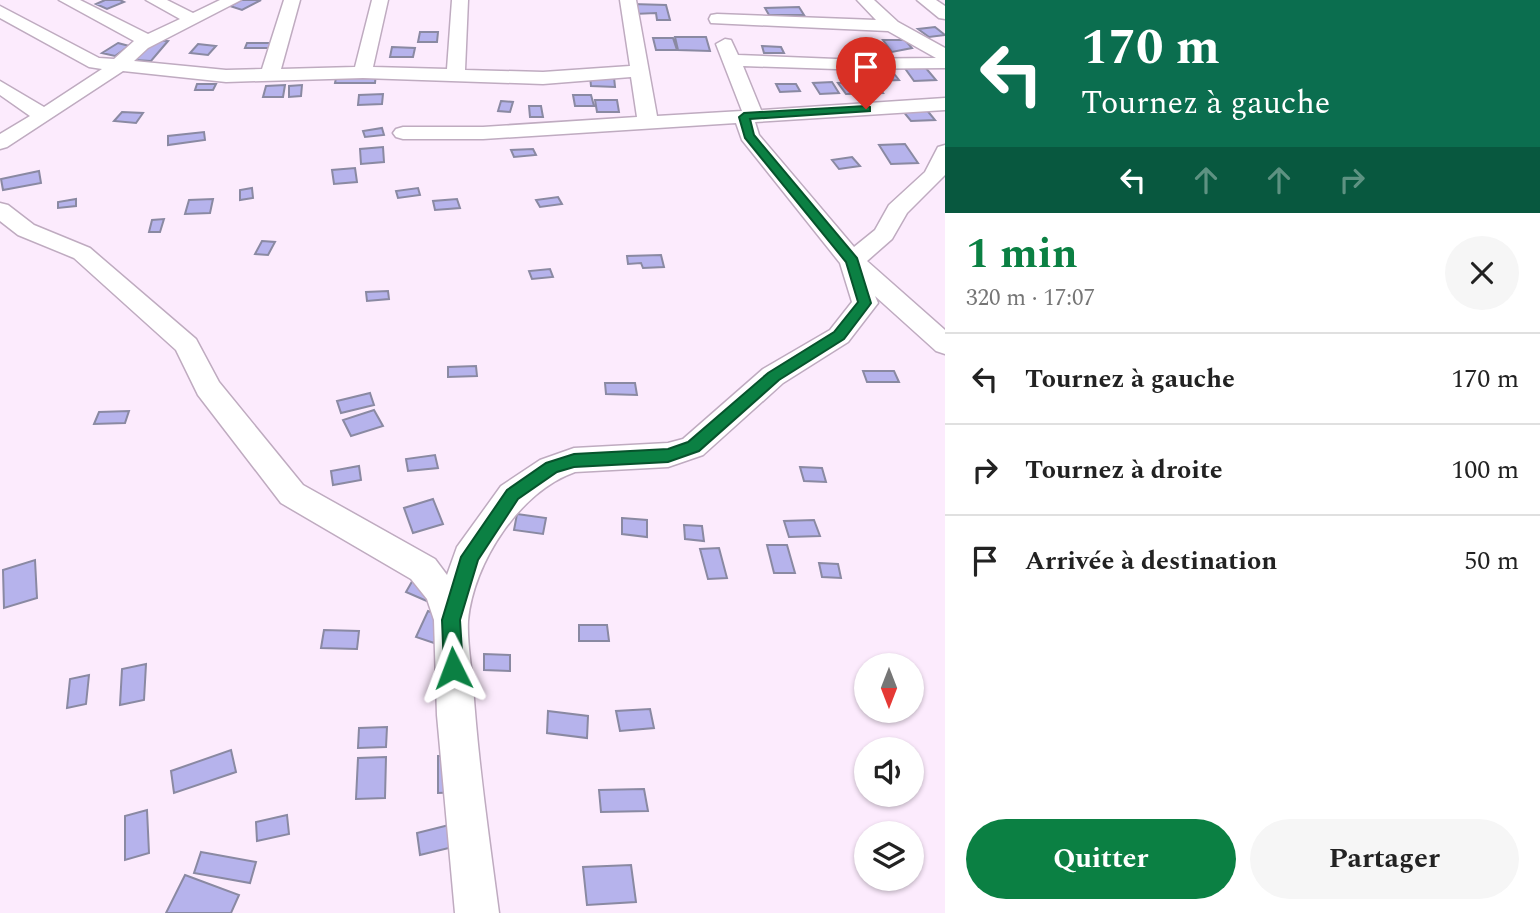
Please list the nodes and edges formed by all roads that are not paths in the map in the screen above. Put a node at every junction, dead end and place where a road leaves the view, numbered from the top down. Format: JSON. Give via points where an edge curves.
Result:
{"nodes":[{"id":1,"x":21,"y":0,"type":"edge"},
{"id":2,"x":67,"y":0,"type":"edge"},
{"id":3,"x":153,"y":0,"type":"edge"},
{"id":4,"x":233,"y":0,"type":"edge"},
{"id":5,"x":292,"y":0,"type":"edge"},
{"id":6,"x":380,"y":0,"type":"edge"},
{"id":7,"x":460,"y":0,"type":"edge"},
{"id":8,"x":628,"y":0,"type":"edge"},
{"id":9,"x":713,"y":0,"type":"edge"},
{"id":10,"x":865,"y":0,"type":"edge"},
{"id":11,"x":925,"y":0,"type":"edge"},
{"id":12,"x":0,"y":6,"type":"edge"},
{"id":13,"x":0,"y":11,"type":"edge"},
{"id":14,"x":945,"y":14,"type":"edge"},
{"id":15,"x":193,"y":19,"type":"junction"},
{"id":16,"x":717,"y":19,"type":"junction"},
{"id":17,"x":892,"y":26,"type":"junction"},
{"id":18,"x":147,"y":41,"type":"junction"},
{"id":19,"x":945,"y":55,"type":"edge"},
{"id":20,"x":731,"y":60,"type":"junction"},
{"id":21,"x":945,"y":64,"type":"edge"},
{"id":22,"x":118,"y":65,"type":"junction"},
{"id":23,"x":639,"y":71,"type":"junction"},
{"id":24,"x":363,"y":72,"type":"junction"},
{"id":25,"x":456,"y":74,"type":"junction"},
{"id":26,"x":270,"y":75,"type":"junction"},
{"id":27,"x":0,"y":88,"type":"edge"},
{"id":28,"x":945,"y":104,"type":"edge"},
{"id":29,"x":43,"y":115,"type":"junction"},
{"id":30,"x":749,"y":116,"type":"junction"},
{"id":31,"x":648,"y":122,"type":"junction"},
{"id":32,"x":403,"y":133,"type":"dead end"},
{"id":33,"x":0,"y":143,"type":"edge"},
{"id":34,"x":945,"y":151,"type":"edge"},
{"id":35,"x":0,"y":210,"type":"edge"},
{"id":36,"x":852,"y":261,"type":"junction"},
{"id":37,"x":945,"y":345,"type":"edge"},
{"id":38,"x":451,"y":620,"type":"junction"},
{"id":39,"x":478,"y":913,"type":"edge"}],
"edges":[{"from":1,"to":12,"type":"street"},
{"from":2,"to":18,"type":"street"},
{"from":3,"to":15,"type":"street"},
{"from":4,"to":15,"type":"street"},
{"from":5,"to":26,"type":"street"},
{"from":6,"to":24,"type":"street"},
{"from":7,"to":25,"type":"street"},
{"from":8,"to":23,"type":"street"},
{"from":9,"to":16,"type":"street"},
{"from":10,"to":17,"type":"street"},
{"from":11,"to":14,"type":"street"},
{"from":13,"to":22,"type":"street","via":[[95,63]]},
{"from":15,"to":18,"type":"street"},
{"from":16,"to":17,"type":"street"},
{"from":16,"to":20,"type":"street"},
{"from":17,"to":19,"type":"street"},
{"from":18,"to":22,"type":"street"},
{"from":20,"to":21,"type":"street"},
{"from":20,"to":30,"type":"street"},
{"from":22,"to":26,"type":"street","via":[[226,76]]},
{"from":22,"to":29,"type":"street"},
{"from":23,"to":25,"type":"street","via":[[543,78]]},
{"from":23,"to":31,"type":"street"},
{"from":24,"to":25,"type":"street"},
{"from":24,"to":26,"type":"street"},
{"from":27,"to":29,"type":"street"},
{"from":28,"to":30,"type":"street"},
{"from":29,"to":33,"type":"street"},
{"from":30,"to":31,"type":"street"},
{"from":30,"to":36,"type":"street","via":[[749,135]]},
{"from":31,"to":32,"type":"street","via":[[482,133]]},
{"from":34,"to":36,"type":"street","via":[[934,175],[897,211],[884,234]]},
{"from":35,"to":38,"type":"street","via":[[26,230],[82,253],[187,345],[208,388],[292,494],[423,569],[441,592]]},
{"from":36,"to":37,"type":"street"},
{"from":36,"to":38,"type":"street","via":[[865,303],[839,336],[773,376],[693,447],[668,455],[574,460],[551,468],[512,495],[470,557]]},
{"from":38,"to":39,"type":"street","via":[[456,715]]}]}
